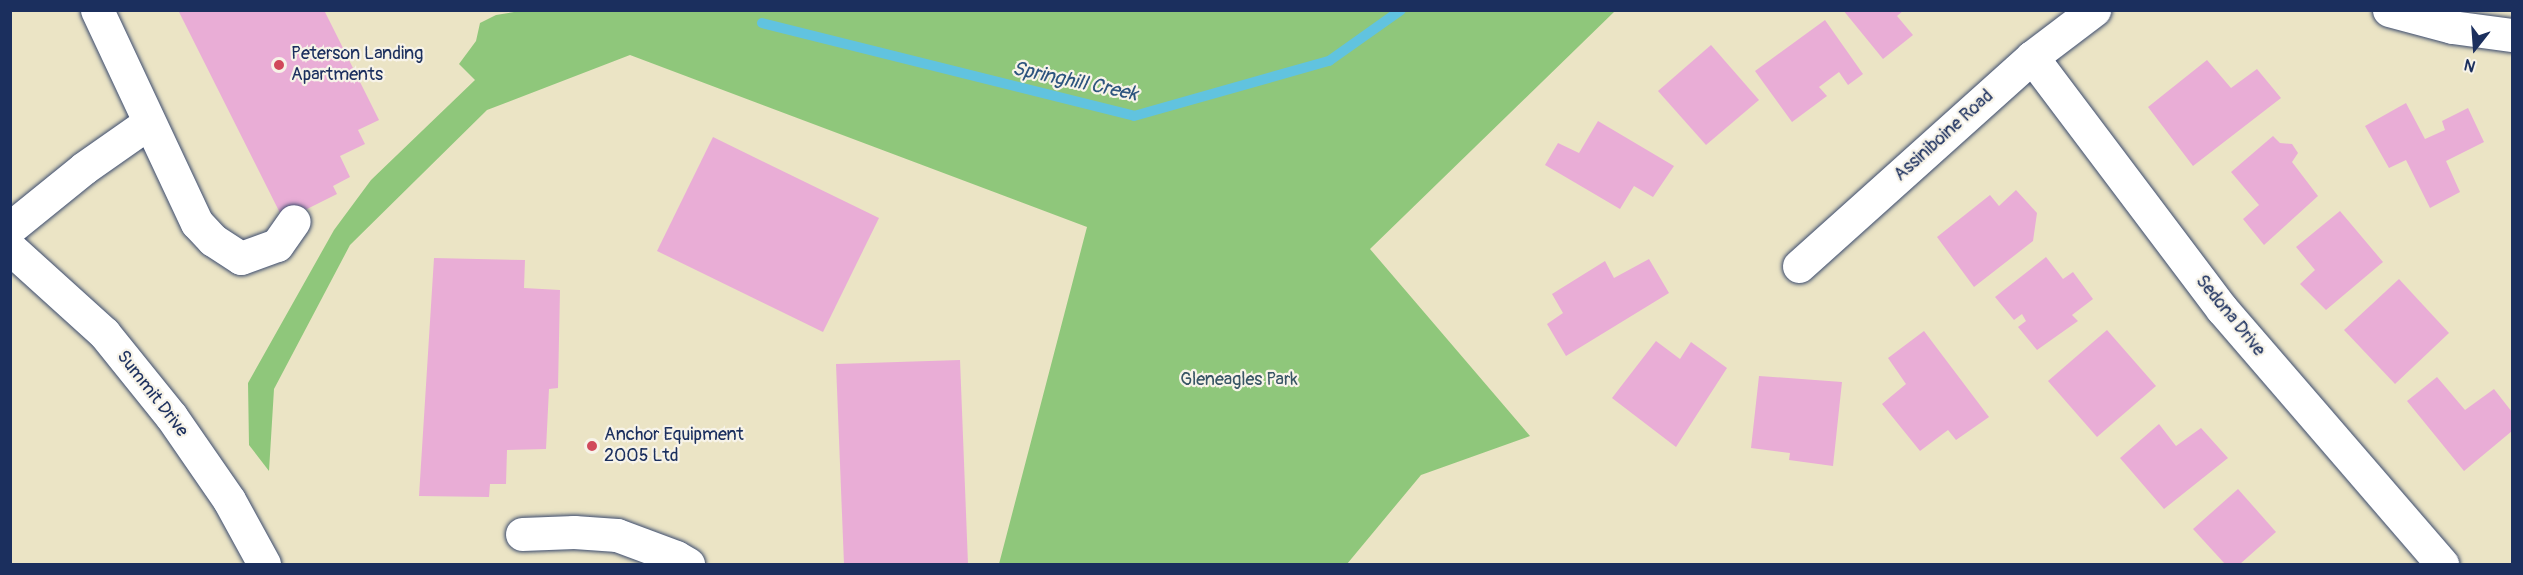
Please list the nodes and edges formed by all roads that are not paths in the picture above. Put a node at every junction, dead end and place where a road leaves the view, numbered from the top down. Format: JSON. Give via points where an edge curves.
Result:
{"nodes":[{"id":1,"x":97,"y":10,"type":"edge"},
{"id":2,"x":2094,"y":10,"type":"edge"},
{"id":3,"x":2389,"y":10,"type":"edge"},
{"id":4,"x":2512,"y":35,"type":"edge"},
{"id":5,"x":2032,"y":57,"type":"junction"},
{"id":6,"x":148,"y":123,"type":"junction"},
{"id":7,"x":294,"y":221,"type":"dead end"},
{"id":8,"x":10,"y":228,"type":"edge"},
{"id":9,"x":10,"y":248,"type":"edge"},
{"id":10,"x":1798,"y":266,"type":"dead end"},
{"id":11,"x":522,"y":534,"type":"dead end"},
{"id":12,"x":264,"y":564,"type":"edge"},
{"id":13,"x":688,"y":564,"type":"edge"},
{"id":14,"x":2442,"y":564,"type":"edge"}],
"edges":[{"from":1,"to":6,"type":"street"},
{"from":2,"to":5,"type":"street","name":"Assiniboine Road"},
{"from":3,"to":4,"type":"street","via":[[2452,27]]},
{"from":5,"to":10,"type":"street","name":"Assiniboine Road"},
{"from":5,"to":14,"type":"street","name":"Sedona Drive","via":[[2222,309]]},
{"from":6,"to":7,"type":"street","via":[[197,223],[213,240],[242,258],[277,245]]},
{"from":6,"to":8,"type":"street"},
{"from":9,"to":12,"type":"street","name":"Summit Drive","via":[[112,342],[171,416],[229,500]]},
{"from":11,"to":13,"type":"street","via":[[617,535]]}]}
